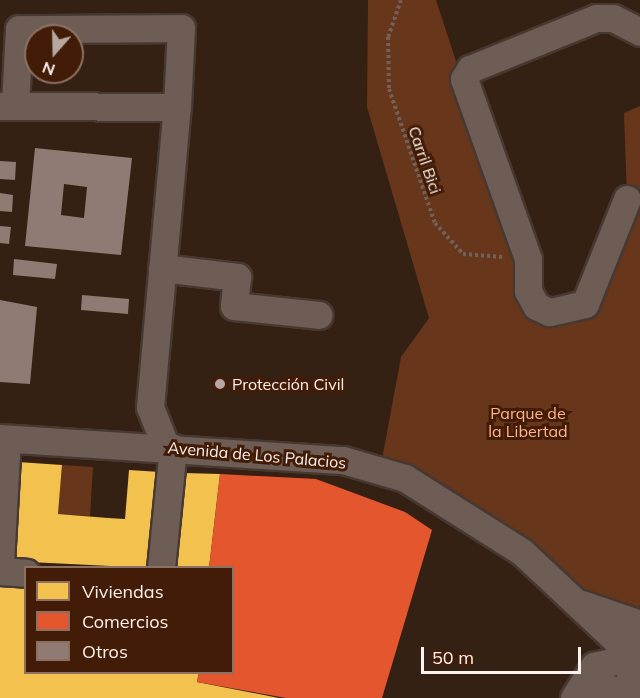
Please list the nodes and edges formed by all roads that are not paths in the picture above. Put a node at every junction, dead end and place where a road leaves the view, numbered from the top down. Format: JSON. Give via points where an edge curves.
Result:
{"nodes":[{"id":1,"x":640,"y":32,"type":"edge"},
{"id":2,"x":7,"y":105,"type":"edge"},
{"id":3,"x":177,"y":107,"type":"junction"},
{"id":4,"x":627,"y":199,"type":"dead end"},
{"id":5,"x":162,"y":268,"type":"junction"},
{"id":6,"x":319,"y":315,"type":"dead end"},
{"id":7,"x":3,"y":438,"type":"edge"},
{"id":8,"x":170,"y":447,"type":"junction"},
{"id":9,"x":0,"y":562,"type":"edge"},
{"id":10,"x":161,"y":566,"type":"edge"},
{"id":11,"x":0,"y":571,"type":"edge"},
{"id":12,"x":24,"y":573,"type":"edge"},
{"id":13,"x":579,"y":603,"type":"junction"},
{"id":14,"x":640,"y":624,"type":"edge"},
{"id":15,"x":599,"y":630,"type":"junction"},
{"id":16,"x":634,"y":650,"type":"edge"},
{"id":17,"x":594,"y":666,"type":"junction"},
{"id":18,"x":640,"y":695,"type":"edge"},
{"id":19,"x":573,"y":698,"type":"edge"},
{"id":20,"x":580,"y":698,"type":"edge"},
{"id":21,"x":636,"y":698,"type":"edge"}],
"edges":[{"from":1,"to":4,"type":"street","via":[[613,18],[596,18],[470,69],[464,79],[528,260],[528,291],[536,306],[549,312],[585,304]]},
{"from":2,"to":3,"type":"street"},
{"from":2,"to":3,"type":"street","via":[[19,29],[182,28]]},
{"from":3,"to":5,"type":"street"},
{"from":5,"to":6,"type":"street","via":[[237,278],[234,306]]},
{"from":5,"to":8,"type":"street","via":[[150,407]]},
{"from":7,"to":8,"type":"street","name":"Avenida de Los Palacios"},
{"from":7,"to":9,"type":"street"},
{"from":8,"to":10,"type":"street"},
{"from":8,"to":13,"type":"street","name":"Avenida de Los Palacios","via":[[343,460],[405,478],[522,552]]},
{"from":11,"to":12,"type":"street"},
{"from":13,"to":14,"type":"street","name":"Avenida de Los Palacios"},
{"from":13,"to":15,"type":"street","name":"Avenida de Los Palacios"},
{"from":15,"to":16,"type":"street","name":"Avenida de Los Palacios"},
{"from":15,"to":17,"type":"street","via":[[601,649]]},
{"from":16,"to":17,"type":"street"},
{"from":16,"to":18,"type":"street","via":[[631,677]]},
{"from":17,"to":19,"type":"street"},
{"from":20,"to":21,"type":"street","via":[[611,689]]}]}
